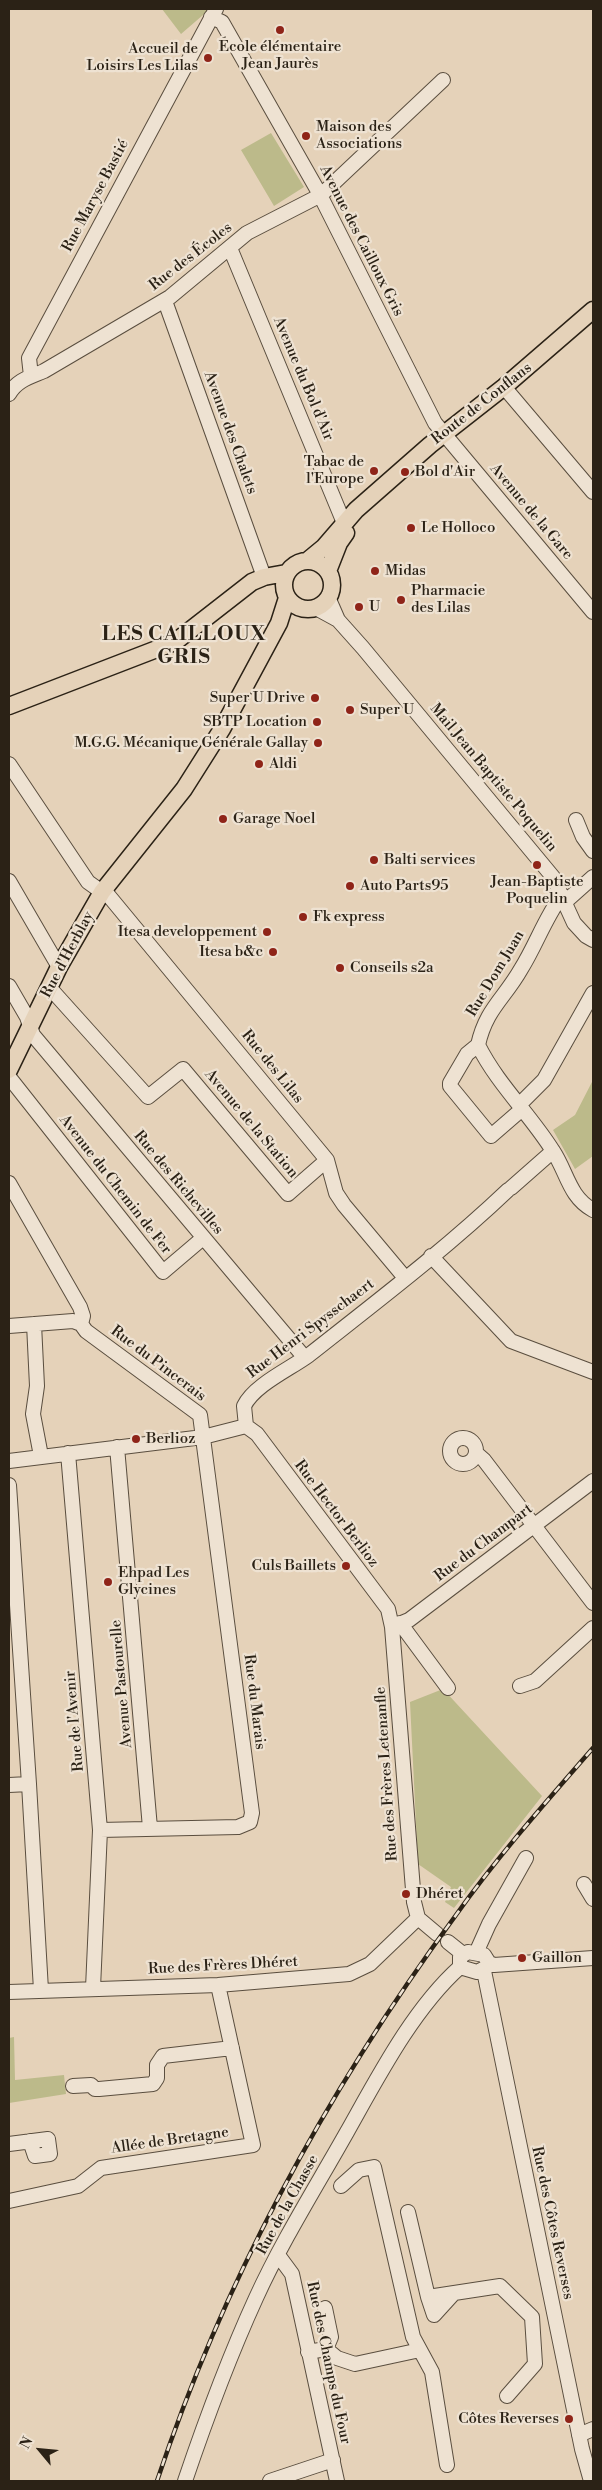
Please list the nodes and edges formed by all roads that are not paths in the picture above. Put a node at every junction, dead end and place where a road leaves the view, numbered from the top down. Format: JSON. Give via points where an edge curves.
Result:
{"nodes":[{"id":1,"x":214,"y":13,"type":"edge"},
{"id":2,"x":443,"y":80,"type":"dead end"},
{"id":3,"x":321,"y":195,"type":"junction"},
{"id":4,"x":230,"y":248,"type":"junction"},
{"id":5,"x":165,"y":301,"type":"junction"},
{"id":6,"x":593,"y":310,"type":"edge"},
{"id":7,"x":31,"y":376,"type":"junction"},
{"id":8,"x":504,"y":387,"type":"junction"},
{"id":9,"x":9,"y":394,"type":"edge"},
{"id":10,"x":444,"y":433,"type":"junction"},
{"id":11,"x":593,"y":492,"type":"edge"},
{"id":12,"x":371,"y":498,"type":"junction"},
{"id":13,"x":344,"y":524,"type":"junction"},
{"id":14,"x":307,"y":560,"type":"junction"},
{"id":15,"x":328,"y":572,"type":"junction"},
{"id":16,"x":286,"y":573,"type":"junction"},
{"id":17,"x":264,"y":577,"type":"junction"},
{"id":18,"x":288,"y":598,"type":"junction"},
{"id":19,"x":316,"y":604,"type":"junction"},
{"id":20,"x":593,"y":612,"type":"edge"},
{"id":21,"x":279,"y":623,"type":"junction"},
{"id":22,"x":13,"y":705,"type":"edge"},
{"id":23,"x":9,"y":764,"type":"edge"},
{"id":24,"x":576,"y":820,"type":"dead end"},
{"id":25,"x":593,"y":850,"type":"edge"},
{"id":26,"x":593,"y":877,"type":"edge"},
{"id":27,"x":9,"y":881,"type":"edge"},
{"id":28,"x":103,"y":891,"type":"junction"},
{"id":29,"x":563,"y":898,"type":"junction"},
{"id":30,"x":593,"y":940,"type":"edge"},
{"id":31,"x":59,"y":967,"type":"junction"},
{"id":32,"x":9,"y":986,"type":"edge"},
{"id":33,"x":49,"y":987,"type":"junction"},
{"id":34,"x":593,"y":993,"type":"edge"},
{"id":35,"x":30,"y":1027,"type":"junction"},
{"id":36,"x":478,"y":1045,"type":"junction"},
{"id":37,"x":9,"y":1070,"type":"edge"},
{"id":38,"x":9,"y":1077,"type":"edge"},
{"id":39,"x":520,"y":1108,"type":"junction"},
{"id":40,"x":553,"y":1151,"type":"junction"},
{"id":41,"x":327,"y":1160,"type":"junction"},
{"id":42,"x":9,"y":1183,"type":"edge"},
{"id":43,"x":593,"y":1210,"type":"edge"},
{"id":44,"x":203,"y":1238,"type":"junction"},
{"id":45,"x":431,"y":1256,"type":"junction"},
{"id":46,"x":401,"y":1273,"type":"dead end"},
{"id":47,"x":34,"y":1324,"type":"junction"},
{"id":48,"x":81,"y":1324,"type":"junction"},
{"id":49,"x":9,"y":1326,"type":"edge"},
{"id":50,"x":304,"y":1358,"type":"junction"},
{"id":51,"x":593,"y":1372,"type":"edge"},
{"id":52,"x":246,"y":1426,"type":"junction"},
{"id":53,"x":203,"y":1437,"type":"junction"},
{"id":54,"x":117,"y":1447,"type":"junction"},
{"id":55,"x":68,"y":1453,"type":"junction"},
{"id":56,"x":476,"y":1453,"type":"dead end"},
{"id":57,"x":41,"y":1456,"type":"junction"},
{"id":58,"x":9,"y":1461,"type":"edge"},
{"id":59,"x":593,"y":1481,"type":"edge"},
{"id":60,"x":9,"y":1485,"type":"edge"},
{"id":61,"x":10,"y":1515,"type":"edge"},
{"id":62,"x":534,"y":1526,"type":"junction"},
{"id":63,"x":593,"y":1603,"type":"edge"},
{"id":64,"x":396,"y":1625,"type":"junction"},
{"id":65,"x":593,"y":1628,"type":"edge"},
{"id":66,"x":520,"y":1686,"type":"dead end"},
{"id":67,"x":448,"y":1688,"type":"dead end"},
{"id":68,"x":29,"y":1784,"type":"junction"},
{"id":69,"x":9,"y":1785,"type":"edge"},
{"id":70,"x":150,"y":1828,"type":"junction"},
{"id":71,"x":100,"y":1830,"type":"junction"},
{"id":72,"x":526,"y":1858,"type":"dead end"},
{"id":73,"x":584,"y":1884,"type":"dead end"},
{"id":74,"x":593,"y":1899,"type":"edge"},
{"id":75,"x":418,"y":1918,"type":"junction"},
{"id":76,"x":466,"y":1958,"type":"junction"},
{"id":77,"x":593,"y":1958,"type":"edge"},
{"id":78,"x":486,"y":1967,"type":"junction"},
{"id":79,"x":218,"y":1985,"type":"junction"},
{"id":80,"x":93,"y":1988,"type":"junction"},
{"id":81,"x":41,"y":1990,"type":"junction"},
{"id":82,"x":9,"y":1992,"type":"edge"},
{"id":83,"x":232,"y":2048,"type":"junction"},
{"id":84,"x":73,"y":2086,"type":"dead end"},
{"id":85,"x":30,"y":2141,"type":"dead end"},
{"id":86,"x":9,"y":2144,"type":"edge"},
{"id":87,"x":341,"y":2186,"type":"dead end"},
{"id":88,"x":9,"y":2201,"type":"edge"},
{"id":89,"x":408,"y":2212,"type":"dead end"},
{"id":90,"x":278,"y":2255,"type":"junction"},
{"id":91,"x":326,"y":2308,"type":"dead end"},
{"id":92,"x":554,"y":2313,"type":"junction"},
{"id":93,"x":532,"y":2317,"type":"junction"},
{"id":94,"x":326,"y":2349,"type":"junction"},
{"id":95,"x":420,"y":2350,"type":"junction"},
{"id":96,"x":308,"y":2352,"type":"junction"},
{"id":97,"x":507,"y":2396,"type":"dead end"},
{"id":98,"x":593,"y":2429,"type":"edge"},
{"id":99,"x":579,"y":2435,"type":"junction"},
{"id":100,"x":333,"y":2460,"type":"junction"},
{"id":101,"x":448,"y":2465,"type":"dead end"},
{"id":102,"x":185,"y":2481,"type":"edge"},
{"id":103,"x":270,"y":2481,"type":"edge"},
{"id":104,"x":337,"y":2481,"type":"edge"},
{"id":105,"x":591,"y":2481,"type":"edge"}],
"edges":[{"from":1,"to":3,"type":"street","name":"Avenue des Cailloux Gris"},
{"from":1,"to":7,"type":"street","name":"Rue Maryse Bastié","via":[[28,358]]},
{"from":2,"to":3,"type":"street","name":"Rue des Écoles"},
{"from":3,"to":4,"type":"street","name":"Rue des Écoles","via":[[248,233]]},
{"from":3,"to":10,"type":"street","name":"Avenue des Cailloux Gris","via":[[432,418]]},
{"from":4,"to":5,"type":"street","name":"Rue des Écoles"},
{"from":4,"to":13,"type":"street","name":"Avenue du Bol d'Air"},
{"from":5,"to":7,"type":"street","name":"Rue des Écoles"},
{"from":5,"to":17,"type":"street","name":"Avenue des Chalets"},
{"from":6,"to":8,"type":"main road","name":"Route de Conflans"},
{"from":7,"to":9,"type":"street","via":[[15,385]]},
{"from":8,"to":10,"type":"main road","name":"Route de Conflans"},
{"from":8,"to":11,"type":"street"},
{"from":10,"to":12,"type":"main road","name":"Route de Conflans"},
{"from":10,"to":20,"type":"street","name":"Avenue de la Gare"},
{"from":12,"to":13,"type":"main road","name":"Route de Conflans"},
{"from":12,"to":15,"type":"main road","name":"Route de Conflans","via":[[339,543]]},
{"from":13,"to":14,"type":"main road","name":"Route de Conflans","via":[[324,547]]},
{"from":14,"to":15,"type":"main road"},
{"from":14,"to":16,"type":"main road","via":[[295,564]]},
{"from":15,"to":19,"type":"main road","via":[[332,584]]},
{"from":16,"to":17,"type":"main road"},
{"from":16,"to":18,"type":"main road","via":[[283,586]]},
{"from":17,"to":22,"type":"main road","via":[[252,582],[175,642]]},
{"from":18,"to":19,"type":"main road","via":[[298,607]]},
{"from":18,"to":21,"type":"main road"},
{"from":19,"to":21,"type":"main road"},
{"from":19,"to":29,"type":"street","name":"Mail Jean Baptiste Poquelin","via":[[338,620],[528,845],[553,877]]},
{"from":21,"to":28,"type":"main road","name":"Rue d'Herblay","via":[[222,729],[184,790]]},
{"from":23,"to":28,"type":"street","name":"Rue des Lilas","via":[[88,882]]},
{"from":24,"to":25,"type":"street"},
{"from":26,"to":29,"type":"street","name":"Rue Dom Juan"},
{"from":27,"to":31,"type":"street"},
{"from":28,"to":31,"type":"main road","name":"Rue d'Herblay"},
{"from":28,"to":41,"type":"street","name":"Rue des Lilas"},
{"from":29,"to":30,"type":"street","name":"Mail Jean Baptiste Poquelin","via":[[574,923]]},
{"from":29,"to":36,"type":"street","name":"Rue Dom Juan","via":[[549,913],[521,970],[482,1026]]},
{"from":31,"to":33,"type":"main road","name":"Rue d'Herblay"},
{"from":32,"to":35,"type":"street","name":"Rue des Richevilles"},
{"from":33,"to":35,"type":"main road","name":"Rue d'Herblay"},
{"from":33,"to":41,"type":"street","name":"Avenue de la Station","via":[[148,1097],[184,1069],[288,1194]]},
{"from":34,"to":39,"type":"street","via":[[544,1080]]},
{"from":35,"to":37,"type":"main road","name":"Rue d'Herblay"},
{"from":35,"to":44,"type":"street","name":"Rue des Richevilles","via":[[45,1050]]},
{"from":36,"to":39,"type":"street","via":[[488,1067]]},
{"from":36,"to":39,"type":"street","via":[[467,1054],[450,1086],[491,1136]]},
{"from":38,"to":44,"type":"street","name":"Avenue du Chemin de Fer","via":[[163,1272]]},
{"from":39,"to":40,"type":"street"},
{"from":40,"to":43,"type":"street","via":[[570,1188],[583,1204]]},
{"from":40,"to":45,"type":"street","name":"Rue Henri Spysschaert"},
{"from":41,"to":46,"type":"street","name":"Rue des Lilas","via":[[331,1179],[344,1206]]},
{"from":42,"to":48,"type":"street","via":[[80,1307]]},
{"from":44,"to":50,"type":"street","name":"Rue des Richevilles"},
{"from":45,"to":50,"type":"street","name":"Rue Henri Spysschaert"},
{"from":45,"to":51,"type":"street","via":[[511,1341]]},
{"from":47,"to":48,"type":"street","via":[[73,1321]]},
{"from":47,"to":49,"type":"street"},
{"from":47,"to":57,"type":"street","via":[[37,1386],[33,1414]]},
{"from":48,"to":53,"type":"street","name":"Rue du Pincerais","via":[[86,1331],[197,1411]]},
{"from":50,"to":52,"type":"street","name":"Rue Henri Spysschaert","via":[[247,1399],[244,1406]]},
{"from":52,"to":53,"type":"street"},
{"from":52,"to":64,"type":"street","name":"Rue Hector Berlioz","via":[[257,1434],[388,1609]]},
{"from":53,"to":54,"type":"street"},
{"from":53,"to":70,"type":"street","name":"Rue du Marais","via":[[252,1813],[250,1822],[245,1826]]},
{"from":54,"to":55,"type":"street"},
{"from":54,"to":70,"type":"street","name":"Avenue Pastourelle"},
{"from":55,"to":57,"type":"street"},
{"from":55,"to":71,"type":"street","name":"Rue de l'Avenir"},
{"from":56,"to":62,"type":"street"},
{"from":57,"to":58,"type":"street"},
{"from":59,"to":62,"type":"street","name":"Rue du Champart"},
{"from":60,"to":61,"type":"street"},
{"from":61,"to":68,"type":"street"},
{"from":62,"to":63,"type":"street"},
{"from":62,"to":64,"type":"street","name":"Rue du Champart","via":[[410,1620]]},
{"from":64,"to":67,"type":"street","name":"Rue Hector Berlioz"},
{"from":64,"to":75,"type":"street","name":"Rue des Frères Letenanfle","via":[[414,1902]]},
{"from":65,"to":66,"type":"street","via":[[535,1681]]},
{"from":68,"to":69,"type":"street"},
{"from":68,"to":81,"type":"street"},
{"from":70,"to":71,"type":"street","name":"Rue du Marais"},
{"from":71,"to":80,"type":"street","name":"Rue de l'Avenir"},
{"from":72,"to":76,"type":"street","name":"Rue de la Chasse"},
{"from":73,"to":74,"type":"street"},
{"from":75,"to":76,"type":"street"},
{"from":75,"to":79,"type":"street","name":"Rue des Frères Dhéret","via":[[380,1956],[349,1974]]},
{"from":76,"to":78,"type":"street","via":[[484,1955]]},
{"from":76,"to":78,"type":"street","via":[[470,1972]]},
{"from":76,"to":90,"type":"street","name":"Rue de la Chasse","via":[[432,1997],[385,2067]]},
{"from":77,"to":78,"type":"street"},
{"from":78,"to":92,"type":"street","name":"Rue des Côtes Reverses"},
{"from":79,"to":80,"type":"street","name":"Rue des Frères Dhéret"},
{"from":79,"to":83,"type":"street"},
{"from":80,"to":81,"type":"street","name":"Rue des Frères Dhéret"},
{"from":81,"to":82,"type":"street","name":"Rue des Frères Dhéret"},
{"from":83,"to":84,"type":"street","via":[[163,2056],[157,2065],[157,2078],[153,2084],[99,2089],[91,2084]]},
{"from":83,"to":88,"type":"street","name":"Allée de Bretagne","via":[[253,2146],[101,2168],[78,2186]]},
{"from":85,"to":86,"type":"street"},
{"from":87,"to":95,"type":"street","via":[[359,2170],[374,2167],[413,2337]]},
{"from":89,"to":93,"type":"street","via":[[428,2297],[500,2286]]},
{"from":90,"to":96,"type":"street","name":"Rue des Champs du Four","via":[[292,2274]]},
{"from":90,"to":102,"type":"street","name":"Rue de la Chasse","via":[[256,2297]]},
{"from":91,"to":94,"type":"street","via":[[331,2337]]},
{"from":92,"to":93,"type":"street"},
{"from":92,"to":99,"type":"street","name":"Rue des Côtes Reverses"},
{"from":93,"to":97,"type":"street","via":[[535,2364]]},
{"from":94,"to":95,"type":"street","via":[[336,2358],[355,2364]]},
{"from":94,"to":96,"type":"street"},
{"from":95,"to":101,"type":"street","via":[[432,2372]]},
{"from":96,"to":100,"type":"street","name":"Rue des Champs du Four"},
{"from":98,"to":99,"type":"street"},
{"from":99,"to":105,"type":"street","name":"Rue des Côtes Reverses"},
{"from":100,"to":103,"type":"street"},
{"from":100,"to":104,"type":"street","name":"Rue des Champs du Four"}]}
